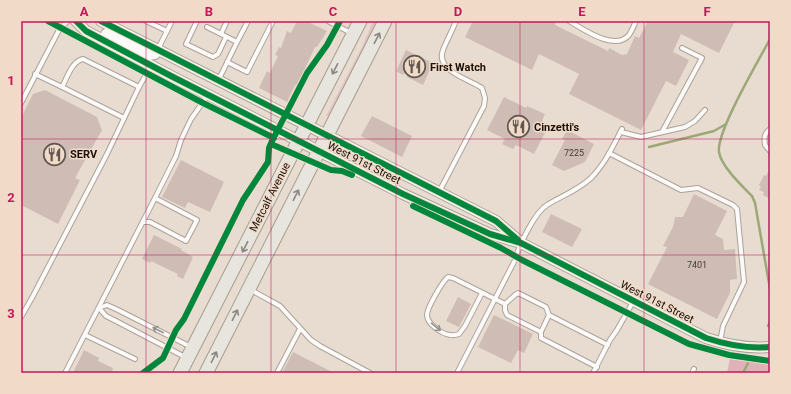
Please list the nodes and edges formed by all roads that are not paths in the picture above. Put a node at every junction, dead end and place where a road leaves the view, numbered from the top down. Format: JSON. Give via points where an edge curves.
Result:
{"nodes":[{"id":1,"x":68,"y":21,"type":"edge"},
{"id":2,"x":76,"y":21,"type":"edge"},
{"id":3,"x":101,"y":21,"type":"edge"},
{"id":4,"x":146,"y":21,"type":"edge"},
{"id":5,"x":172,"y":21,"type":"edge"},
{"id":6,"x":197,"y":21,"type":"edge"},
{"id":7,"x":227,"y":21,"type":"edge"},
{"id":8,"x":248,"y":21,"type":"edge"},
{"id":9,"x":273,"y":21,"type":"edge"},
{"id":10,"x":328,"y":21,"type":"edge"},
{"id":11,"x":360,"y":21,"type":"edge"},
{"id":12,"x":385,"y":21,"type":"edge"},
{"id":13,"x":456,"y":21,"type":"edge"},
{"id":14,"x":569,"y":21,"type":"edge"},
{"id":15,"x":636,"y":21,"type":"edge"},
{"id":16,"x":206,"y":27,"type":"dead end"},
{"id":17,"x":167,"y":31,"type":"junction"},
{"id":18,"x":221,"y":34,"type":"junction"},
{"id":19,"x":353,"y":34,"type":"junction"},
{"id":20,"x":94,"y":35,"type":"junction"},
{"id":21,"x":226,"y":37,"type":"junction"},
{"id":22,"x":238,"y":42,"type":"junction"},
{"id":23,"x":682,"y":48,"type":"dead end"},
{"id":24,"x":158,"y":49,"type":"junction"},
{"id":25,"x":227,"y":62,"type":"junction"},
{"id":26,"x":151,"y":66,"type":"junction"},
{"id":27,"x":203,"y":72,"type":"junction"},
{"id":28,"x":35,"y":74,"type":"junction"},
{"id":29,"x":218,"y":80,"type":"junction"},
{"id":30,"x":62,"y":87,"type":"junction"},
{"id":31,"x":139,"y":87,"type":"junction"},
{"id":32,"x":208,"y":95,"type":"junction"},
{"id":33,"x":21,"y":103,"type":"edge"},
{"id":34,"x":704,"y":110,"type":"dead end"},
{"id":35,"x":124,"y":118,"type":"junction"},
{"id":36,"x":306,"y":125,"type":"junction"},
{"id":37,"x":770,"y":130,"type":"edge"},
{"id":38,"x":662,"y":132,"type":"junction"},
{"id":39,"x":326,"y":135,"type":"junction"},
{"id":40,"x":299,"y":140,"type":"junction"},
{"id":41,"x":318,"y":151,"type":"junction"},
{"id":42,"x":770,"y":151,"type":"edge"},
{"id":43,"x":609,"y":153,"type":"junction"},
{"id":44,"x":438,"y":192,"type":"junction"},
{"id":45,"x":155,"y":198,"type":"junction"},
{"id":46,"x":143,"y":222,"type":"junction"},
{"id":47,"x":521,"y":243,"type":"junction"},
{"id":48,"x":248,"y":289,"type":"junction"},
{"id":49,"x":482,"y":292,"type":"junction"},
{"id":50,"x":495,"y":299,"type":"junction"},
{"id":51,"x":633,"y":301,"type":"junction"},
{"id":52,"x":505,"y":304,"type":"junction"},
{"id":53,"x":99,"y":308,"type":"junction"},
{"id":54,"x":549,"y":315,"type":"junction"},
{"id":55,"x":21,"y":317,"type":"edge"},
{"id":56,"x":300,"y":329,"type":"junction"},
{"id":57,"x":541,"y":332,"type":"junction"},
{"id":58,"x":85,"y":334,"type":"junction"},
{"id":59,"x":720,"y":343,"type":"junction"},
{"id":60,"x":608,"y":345,"type":"junction"},
{"id":61,"x":770,"y":347,"type":"edge"},
{"id":62,"x":190,"y":353,"type":"junction"},
{"id":63,"x":135,"y":359,"type":"dead end"},
{"id":64,"x":597,"y":367,"type":"junction"},
{"id":65,"x":65,"y":373,"type":"edge"},
{"id":66,"x":180,"y":373,"type":"edge"},
{"id":67,"x":206,"y":373,"type":"edge"},
{"id":68,"x":277,"y":373,"type":"edge"},
{"id":69,"x":370,"y":373,"type":"edge"},
{"id":70,"x":457,"y":373,"type":"edge"},
{"id":71,"x":594,"y":373,"type":"edge"}],
"edges":[{"from":1,"to":28,"type":"lane","via":[[60,28]]},
{"from":2,"to":20,"type":"street","name":"West 91st Street"},
{"from":3,"to":24,"type":"street","name":"West 91st Street"},
{"from":4,"to":17,"type":"lane"},
{"from":5,"to":17,"type":"lane"},
{"from":6,"to":21,"type":"lane","via":[[186,44],[213,58],[218,54]]},
{"from":7,"to":18,"type":"lane"},
{"from":8,"to":22,"type":"lane"},
{"from":9,"to":25,"type":"lane","via":[[247,72]]},
{"from":10,"to":19,"type":"lane"},
{"from":11,"to":19,"type":"main road","name":"Metcalf Avenue"},
{"from":39,"to":12,"type":"main road","name":"Metcalf Avenue","one_way":true},
{"from":13,"to":44,"type":"lane","via":[[442,51],[441,59],[450,72],[482,88],[485,98],[484,106]]},
{"from":14,"to":15,"type":"lane","via":[[603,39],[618,42],[629,36]]},
{"from":16,"to":18,"type":"lane"},
{"from":17,"to":24,"type":"lane"},
{"from":18,"to":21,"type":"lane"},
{"from":19,"to":36,"type":"main road","name":"Metcalf Avenue","one_way":true},
{"from":20,"to":24,"type":"street","via":[[100,31],[149,55],[155,54]]},
{"from":20,"to":26,"type":"street","name":"West 91st Street"},
{"from":21,"to":22,"type":"lane"},
{"from":22,"to":25,"type":"lane"},
{"from":23,"to":38,"type":"lane","via":[[702,58]]},
{"from":24,"to":27,"type":"street","name":"West 91st Street"},
{"from":25,"to":29,"type":"lane"},
{"from":26,"to":27,"type":"street","via":[[159,56],[190,72]]},
{"from":26,"to":31,"type":"lane"},
{"from":26,"to":32,"type":"street","name":"West 91st Street"},
{"from":27,"to":29,"type":"street","name":"West 91st Street"},
{"from":28,"to":30,"type":"lane"},
{"from":28,"to":33,"type":"lane"},
{"from":29,"to":36,"type":"street","name":"West 91st Street"},
{"from":30,"to":31,"type":"lane","via":[[75,64],[83,59]]},
{"from":30,"to":35,"type":"lane"},
{"from":31,"to":35,"type":"lane"},
{"from":32,"to":40,"type":"street","name":"West 91st Street"},
{"from":32,"to":45,"type":"lane","via":[[191,119]]},
{"from":34,"to":38,"type":"lane","via":[[696,122]]},
{"from":35,"to":55,"type":"lane"},
{"from":36,"to":39,"type":"street","name":"West 91st Street"},
{"from":36,"to":40,"type":"main road","name":"Metcalf Avenue"},
{"from":37,"to":42,"type":"lane","via":[[764,138],[765,145]]},
{"from":38,"to":43,"type":"lane","via":[[641,137],[621,130]]},
{"from":39,"to":41,"type":"main road","name":"Metcalf Avenue"},
{"from":39,"to":44,"type":"street","name":"West 91st Street"},
{"from":40,"to":41,"type":"street","name":"West 91st Street"},
{"from":40,"to":62,"type":"main road","name":"Metcalf Avenue","one_way":true},
{"from":41,"to":47,"type":"street","name":"West 91st Street","via":[[490,234]]},
{"from":48,"to":41,"type":"main road","name":"Metcalf Avenue","one_way":true},
{"from":43,"to":47,"type":"lane","via":[[592,177],[578,189],[545,205]]},
{"from":43,"to":59,"type":"lane","via":[[681,190],[698,188],[737,209],[744,282],[723,326]]},
{"from":44,"to":47,"type":"street","name":"West 91st Street","via":[[496,221]]},
{"from":45,"to":46,"type":"lane"},
{"from":45,"to":46,"type":"lane","via":[[197,220],[186,240],[150,222]]},
{"from":46,"to":53,"type":"lane"},
{"from":47,"to":50,"type":"lane"},
{"from":47,"to":51,"type":"street","name":"West 91st Street"},
{"from":48,"to":56,"type":"lane","via":[[280,306]]},
{"from":67,"to":48,"type":"main road","name":"Metcalf Avenue","one_way":true},
{"from":49,"to":49,"type":"lane","one_way":true,"via":[[448,277],[436,294],[427,313],[428,319],[447,335],[459,334]]},
{"from":49,"to":50,"type":"lane"},
{"from":50,"to":52,"type":"lane"},
{"from":50,"to":70,"type":"lane"},
{"from":51,"to":59,"type":"street","name":"West 91st Street"},
{"from":51,"to":60,"type":"lane"},
{"from":52,"to":54,"type":"lane","via":[[518,293],[546,307]]},
{"from":52,"to":57,"type":"lane","via":[[507,315]]},
{"from":53,"to":58,"type":"lane"},
{"from":53,"to":62,"type":"lane","via":[[114,320]]},
{"from":62,"to":53,"type":"lane","one_way":true,"via":[[118,310],[107,305]]},
{"from":54,"to":57,"type":"lane"},
{"from":54,"to":60,"type":"lane"},
{"from":56,"to":68,"type":"lane"},
{"from":56,"to":69,"type":"lane","via":[[320,346]]},
{"from":57,"to":64,"type":"lane","via":[[541,338]]},
{"from":58,"to":63,"type":"lane"},
{"from":58,"to":65,"type":"lane"},
{"from":59,"to":61,"type":"street","name":"West 91st Street","via":[[742,347]]},
{"from":60,"to":64,"type":"lane"},
{"from":62,"to":66,"type":"main road","name":"Metcalf Avenue"},
{"from":64,"to":71,"type":"lane"}]}
